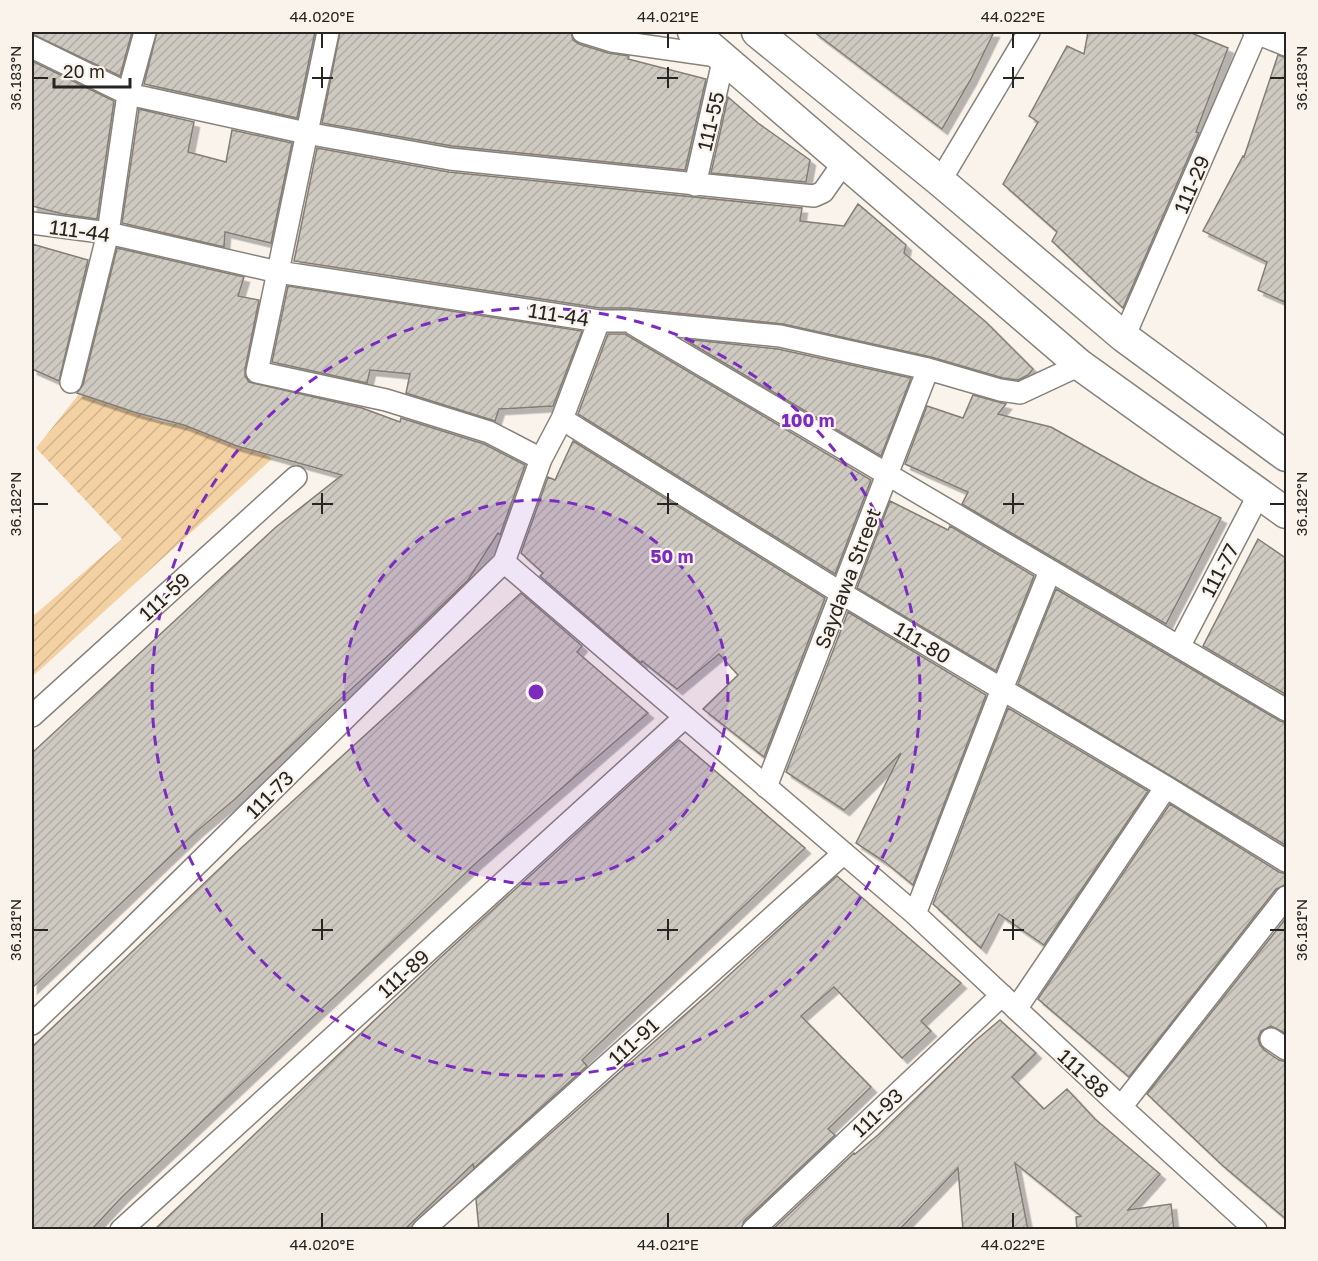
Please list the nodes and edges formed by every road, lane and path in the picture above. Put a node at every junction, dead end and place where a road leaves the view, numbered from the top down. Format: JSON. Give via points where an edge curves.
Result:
{"nodes":[{"id":1,"x":145,"y":32,"type":"edge"},
{"id":2,"x":328,"y":32,"type":"edge"},
{"id":3,"x":583,"y":32,"type":"edge"},
{"id":4,"x":693,"y":32,"type":"edge"},
{"id":5,"x":758,"y":32,"type":"edge"},
{"id":6,"x":1029,"y":32,"type":"edge"},
{"id":7,"x":1256,"y":32,"type":"edge"},
{"id":8,"x":1287,"y":45,"type":"edge"},
{"id":9,"x":32,"y":47,"type":"edge"},
{"id":10,"x":724,"y":57,"type":"junction"},
{"id":11,"x":128,"y":94,"type":"junction"},
{"id":12,"x":306,"y":133,"type":"junction"},
{"id":13,"x":844,"y":162,"type":"junction"},
{"id":14,"x":940,"y":181,"type":"junction"},
{"id":15,"x":695,"y":185,"type":"junction"},
{"id":16,"x":32,"y":223,"type":"edge"},
{"id":17,"x":108,"y":233,"type":"junction"},
{"id":18,"x":278,"y":272,"type":"junction"},
{"id":19,"x":599,"y":321,"type":"junction"},
{"id":20,"x":627,"y":321,"type":"junction"},
{"id":21,"x":1124,"y":337,"type":"junction"},
{"id":22,"x":1080,"y":365,"type":"junction"},
{"id":23,"x":928,"y":369,"type":"junction"},
{"id":24,"x":71,"y":382,"type":"dead end"},
{"id":25,"x":562,"y":419,"type":"junction"},
{"id":26,"x":1285,"y":451,"type":"edge"},
{"id":27,"x":541,"y":459,"type":"junction"},
{"id":28,"x":887,"y":474,"type":"junction"},
{"id":29,"x":296,"y":477,"type":"dead end"},
{"id":30,"x":1259,"y":494,"type":"junction"},
{"id":31,"x":1287,"y":513,"type":"edge"},
{"id":32,"x":504,"y":562,"type":"junction"},
{"id":33,"x":1050,"y":571,"type":"junction"},
{"id":34,"x":841,"y":593,"type":"junction"},
{"id":35,"x":1179,"y":646,"type":"junction"},
{"id":36,"x":1002,"y":689,"type":"junction"},
{"id":37,"x":1287,"y":710,"type":"edge"},
{"id":38,"x":32,"y":716,"type":"edge"},
{"id":39,"x":685,"y":717,"type":"junction"},
{"id":40,"x":766,"y":787,"type":"junction"},
{"id":41,"x":1167,"y":787,"type":"junction"},
{"id":42,"x":844,"y":853,"type":"junction"},
{"id":43,"x":1287,"y":861,"type":"edge"},
{"id":44,"x":1287,"y":897,"type":"edge"},
{"id":45,"x":915,"y":914,"type":"junction"},
{"id":46,"x":1009,"y":1002,"type":"junction"},
{"id":47,"x":32,"y":1024,"type":"edge"},
{"id":48,"x":1121,"y":1107,"type":"junction"},
{"id":49,"x":122,"y":1230,"type":"edge"},
{"id":50,"x":423,"y":1230,"type":"edge"},
{"id":51,"x":753,"y":1230,"type":"edge"},
{"id":52,"x":1256,"y":1230,"type":"edge"}],
"edges":[{"from":1,"to":11,"type":"street"},
{"from":2,"to":12,"type":"street"},
{"from":3,"to":10,"type":"street","via":[[612,41]]},
{"from":4,"to":10,"type":"street"},
{"from":5,"to":14,"type":"street"},
{"from":6,"to":14,"type":"street"},
{"from":7,"to":8,"type":"street"},
{"from":7,"to":21,"type":"street","name":"111-29"},
{"from":9,"to":11,"type":"street"},
{"from":10,"to":13,"type":"street"},
{"from":10,"to":15,"type":"street","name":"111-55"},
{"from":11,"to":12,"type":"street"},
{"from":11,"to":17,"type":"street"},
{"from":12,"to":15,"type":"street","via":[[450,159]]},
{"from":12,"to":18,"type":"street"},
{"from":13,"to":15,"type":"street","via":[[823,192],[813,196]]},
{"from":13,"to":22,"type":"street"},
{"from":14,"to":21,"type":"street"},
{"from":16,"to":17,"type":"street","name":"111-44"},
{"from":17,"to":18,"type":"street","name":"111-44"},
{"from":17,"to":24,"type":"street"},
{"from":18,"to":19,"type":"street","name":"111-44"},
{"from":18,"to":27,"type":"street","via":[[257,372],[386,400],[489,432]]},
{"from":19,"to":20,"type":"street","name":"111-44"},
{"from":19,"to":25,"type":"street"},
{"from":20,"to":23,"type":"street","name":"111-44","via":[[780,336]]},
{"from":20,"to":28,"type":"street"},
{"from":21,"to":26,"type":"street"},
{"from":22,"to":23,"type":"street","name":"111-44","via":[[1020,393]]},
{"from":22,"to":30,"type":"street"},
{"from":23,"to":28,"type":"street","name":"Saydawa Street"},
{"from":25,"to":27,"type":"street"},
{"from":25,"to":34,"type":"street","name":"111-80"},
{"from":27,"to":32,"type":"street"},
{"from":28,"to":33,"type":"street"},
{"from":28,"to":34,"type":"street","name":"Saydawa Street"},
{"from":29,"to":38,"type":"street","name":"111-59"},
{"from":30,"to":31,"type":"street"},
{"from":30,"to":35,"type":"street","name":"111-77"},
{"from":32,"to":39,"type":"street","name":"111-88"},
{"from":32,"to":47,"type":"street","name":"111-73"},
{"from":33,"to":35,"type":"street"},
{"from":33,"to":36,"type":"street"},
{"from":34,"to":36,"type":"street","name":"111-80"},
{"from":34,"to":40,"type":"street","name":"Saydawa Street"},
{"from":35,"to":37,"type":"street"},
{"from":36,"to":41,"type":"street","name":"111-80"},
{"from":36,"to":45,"type":"street"},
{"from":39,"to":40,"type":"street","name":"111-88"},
{"from":39,"to":49,"type":"street","name":"111-89"},
{"from":40,"to":42,"type":"street","name":"111-88"},
{"from":41,"to":43,"type":"street","name":"111-80"},
{"from":41,"to":46,"type":"street","name":"111-93"},
{"from":42,"to":45,"type":"street","name":"111-88"},
{"from":42,"to":50,"type":"street","name":"111-91"},
{"from":44,"to":48,"type":"street"},
{"from":45,"to":46,"type":"street","name":"111-88"},
{"from":46,"to":48,"type":"street","name":"111-88"},
{"from":46,"to":51,"type":"street","name":"111-93"},
{"from":48,"to":52,"type":"street","name":"111-88"}]}
